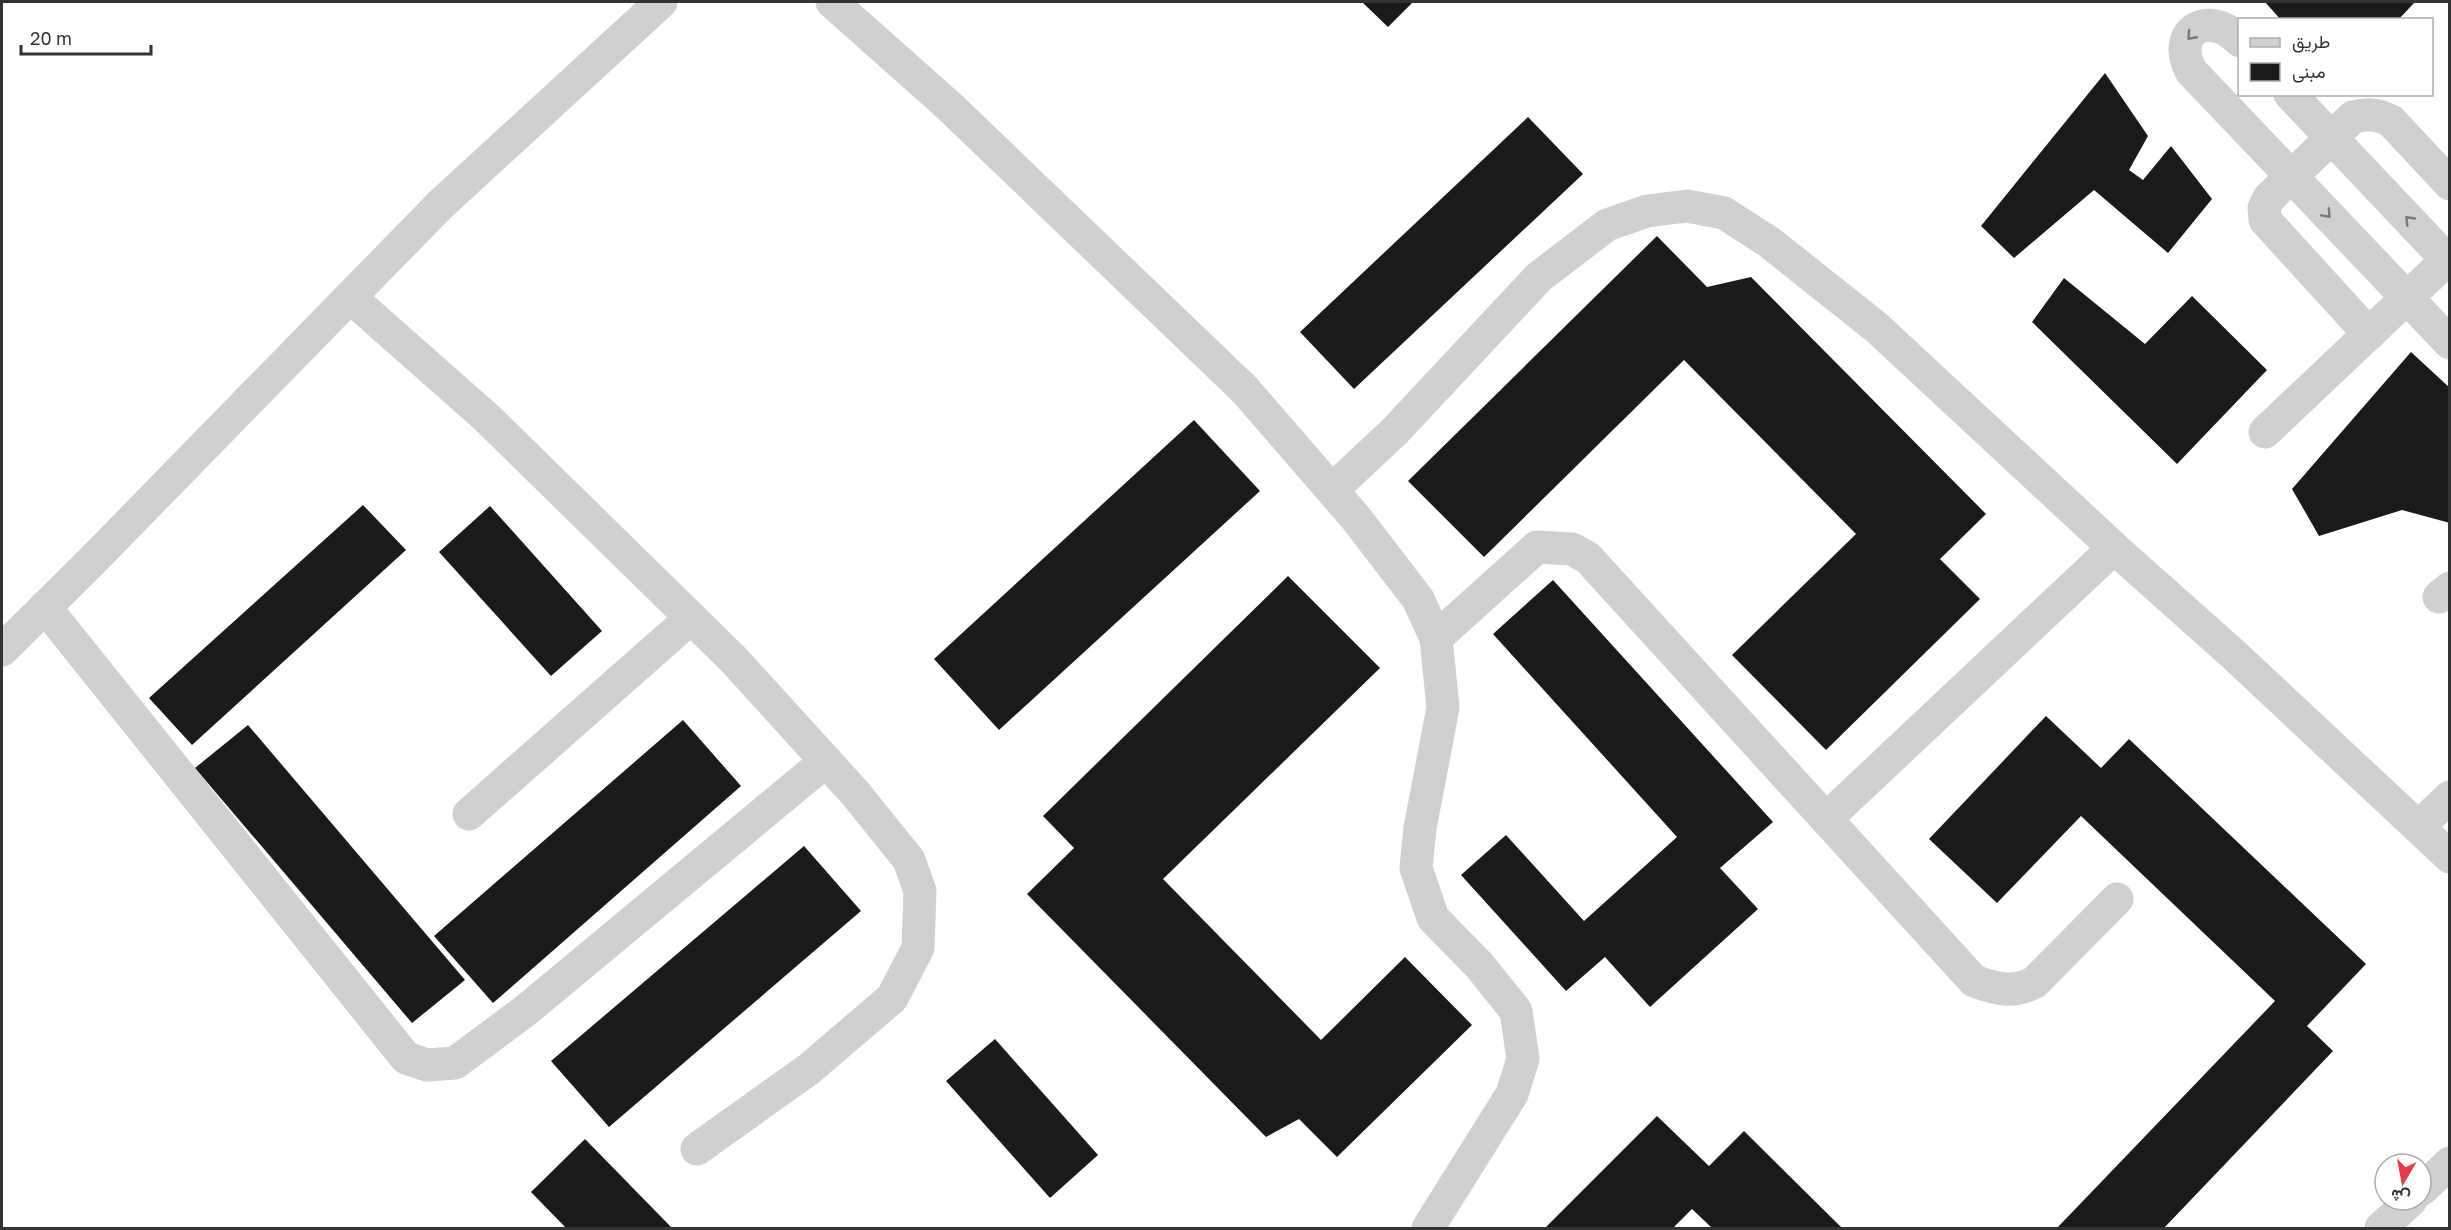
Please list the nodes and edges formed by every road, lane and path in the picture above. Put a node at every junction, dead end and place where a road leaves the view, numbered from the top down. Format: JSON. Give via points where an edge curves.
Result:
{"nodes":[{"id":1,"x":661,"y":2,"type":"edge"},
{"id":2,"x":832,"y":2,"type":"edge"},
{"id":3,"x":2238,"y":39,"type":"edge"},
{"id":4,"x":2292,"y":96,"type":"edge"},
{"id":5,"x":2331,"y":138,"type":"junction"},
{"id":6,"x":2292,"y":176,"type":"junction"},
{"id":7,"x":2450,"y":184,"type":"edge"},
{"id":8,"x":2449,"y":260,"type":"edge"},
{"id":9,"x":350,"y":297,"type":"junction"},
{"id":10,"x":2407,"y":298,"type":"junction"},
{"id":11,"x":2368,"y":334,"type":"junction"},
{"id":12,"x":2450,"y":343,"type":"edge"},
{"id":13,"x":2265,"y":432,"type":"dead end"},
{"id":14,"x":1332,"y":490,"type":"junction"},
{"id":15,"x":2114,"y":548,"type":"junction"},
{"id":16,"x":45,"y":607,"type":"junction"},
{"id":17,"x":691,"y":618,"type":"junction"},
{"id":18,"x":1436,"y":638,"type":"junction"},
{"id":19,"x":2,"y":650,"type":"edge"},
{"id":20,"x":826,"y":761,"type":"junction"},
{"id":21,"x":2450,"y":797,"type":"edge"},
{"id":22,"x":469,"y":814,"type":"dead end"},
{"id":23,"x":1826,"y":819,"type":"junction"},
{"id":24,"x":2418,"y":827,"type":"junction"},
{"id":25,"x":2450,"y":857,"type":"edge"},
{"id":26,"x":2118,"y":899,"type":"dead end"},
{"id":27,"x":697,"y":1149,"type":"dead end"},
{"id":28,"x":2450,"y":1163,"type":"edge"},
{"id":29,"x":2433,"y":1179,"type":"edge"},
{"id":30,"x":2398,"y":1212,"type":"edge"},
{"id":31,"x":1439,"y":1224,"type":"edge"},
{"id":32,"x":2381,"y":1228,"type":"edge"}],
"edges":[{"from":1,"to":9,"type":"street","via":[[440,205]]},
{"from":2,"to":14,"type":"street","via":[[949,106],[1245,390]]},
{"from":3,"to":6,"type":"street","one_way":true,"via":[[2219,25],[2205,24],[2192,32],[2185,44],[2184,58]]},
{"from":4,"to":5,"type":"street"},
{"from":5,"to":6,"type":"street"},
{"from":5,"to":7,"type":"street","via":[[2354,117],[2379,115],[2391,121]]},
{"from":8,"to":5,"type":"street","one_way":true},
{"from":6,"to":10,"type":"street","one_way":true},
{"from":6,"to":11,"type":"street","via":[[2269,198],[2264,208],[2265,220]]},
{"from":8,"to":10,"type":"street"},
{"from":9,"to":16,"type":"street"},
{"from":9,"to":17,"type":"street","via":[[487,418]]},
{"from":10,"to":11,"type":"street"},
{"from":10,"to":12,"type":"street"},
{"from":11,"to":13,"type":"street"},
{"from":14,"to":15,"type":"street","via":[[1395,431],[1539,277],[1607,225],[1647,211],[1688,206],[1724,213],[1769,242],[1868,321]]},
{"from":14,"to":18,"type":"street","via":[[1418,599]]},
{"from":15,"to":23,"type":"street"},
{"from":15,"to":24,"type":"street"},
{"from":16,"to":19,"type":"street"},
{"from":16,"to":20,"type":"street","via":[[405,1058],[427,1065],[455,1063],[525,1011]]},
{"from":17,"to":20,"type":"street"},
{"from":17,"to":22,"type":"street"},
{"from":18,"to":23,"type":"street","via":[[1537,547],[1572,549],[1588,558]]},
{"from":18,"to":31,"type":"street","via":[[1443,708],[1419,828],[1416,868],[1433,918],[1479,965],[1516,1011],[1523,1059],[1512,1094]]},
{"from":20,"to":27,"type":"street","via":[[909,860],[920,891],[918,948],[892,999],[809,1069]]},
{"from":21,"to":24,"type":"street"},
{"from":23,"to":26,"type":"street","via":[[1974,981],[1996,989],[2020,990],[2035,982]]},
{"from":24,"to":25,"type":"street"},
{"from":28,"to":29,"type":"street"},
{"from":30,"to":32,"type":"street"}]}
